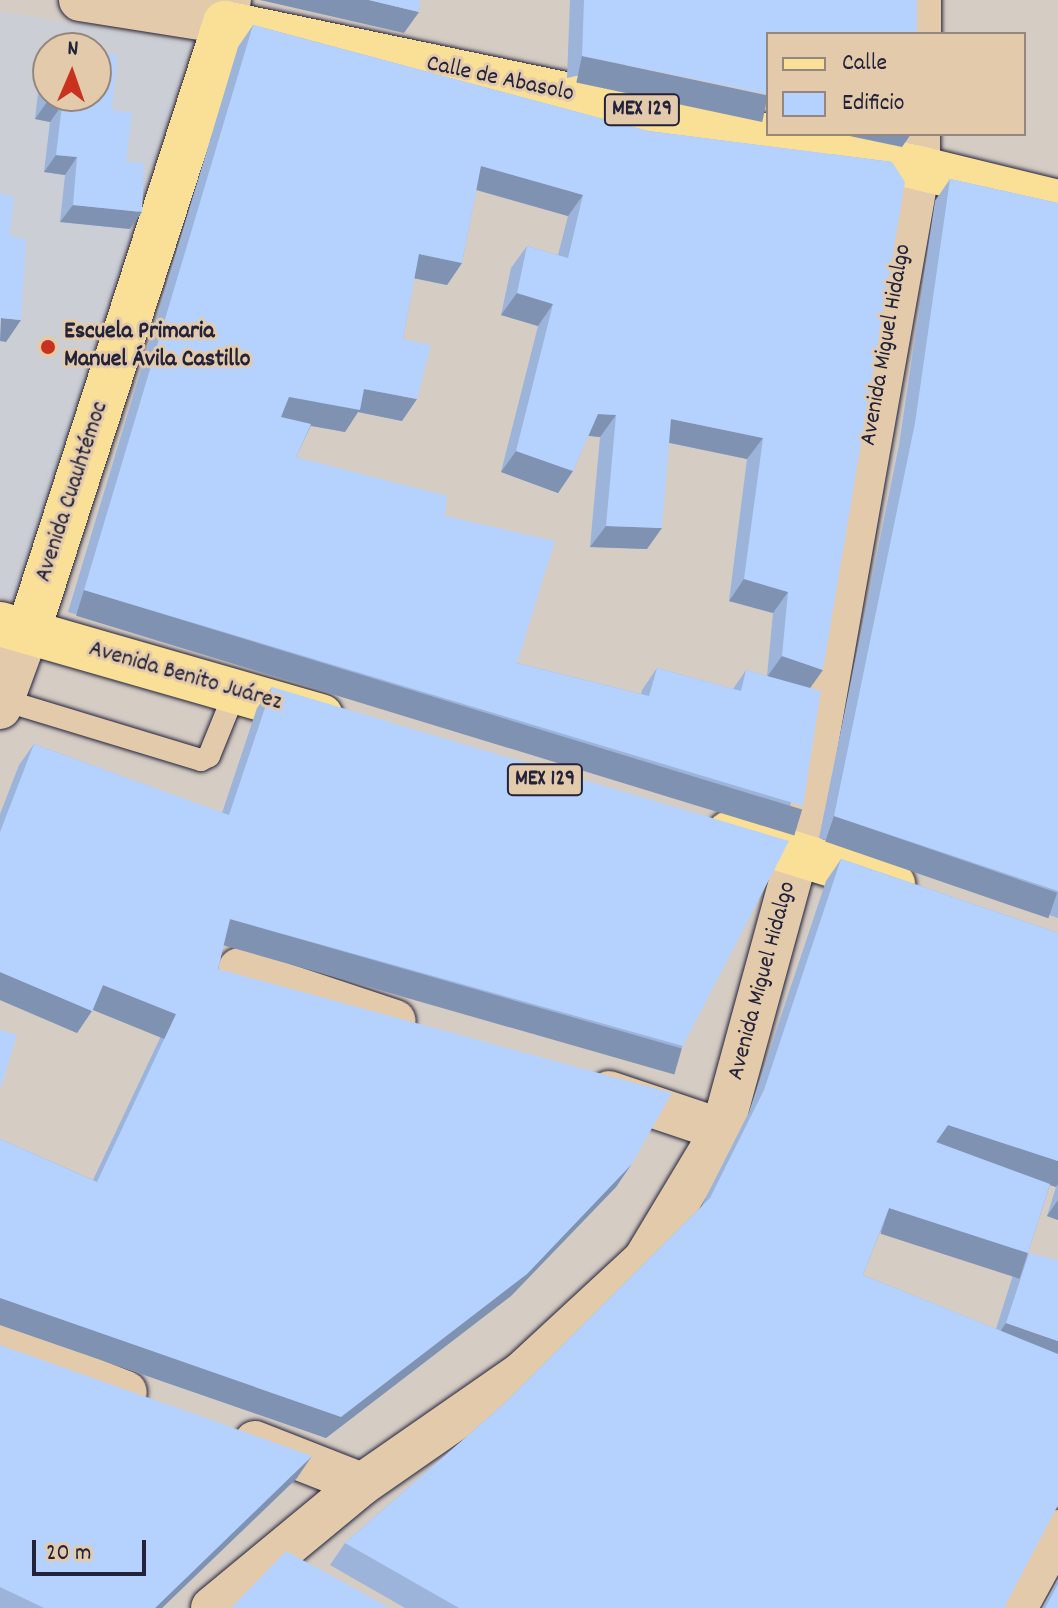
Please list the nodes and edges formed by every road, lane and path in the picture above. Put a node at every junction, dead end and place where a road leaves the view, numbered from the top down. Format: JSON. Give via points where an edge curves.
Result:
{"nodes":[{"id":1,"x":80,"y":0,"type":"edge"},
{"id":2,"x":920,"y":0,"type":"edge"},
{"id":3,"x":228,"y":11,"type":"edge"},
{"id":4,"x":920,"y":32,"type":"edge"},
{"id":5,"x":766,"y":120,"type":"edge"},
{"id":6,"x":845,"y":136,"type":"edge"},
{"id":7,"x":919,"y":151,"type":"edge"},
{"id":8,"x":1058,"y":202,"type":"edge"},
{"id":9,"x":14,"y":628,"type":"edge"},
{"id":10,"x":235,"y":692,"type":"junction"},
{"id":11,"x":1,"y":702,"type":"edge"},
{"id":12,"x":357,"y":726,"type":"edge"},
{"id":13,"x":691,"y":822,"type":"edge"},
{"id":14,"x":798,"y":852,"type":"junction"},
{"id":15,"x":928,"y":896,"type":"edge"},
{"id":16,"x":239,"y":969,"type":"dead end"},
{"id":17,"x":435,"y":1034,"type":"edge"},
{"id":18,"x":571,"y":1079,"type":"edge"},
{"id":19,"x":722,"y":1130,"type":"junction"},
{"id":20,"x":0,"y":1343,"type":"edge"},
{"id":21,"x":159,"y":1405,"type":"edge"},
{"id":22,"x":217,"y":1427,"type":"edge"},
{"id":23,"x":362,"y":1484,"type":"junction"},
{"id":24,"x":1058,"y":1531,"type":"edge"},
{"id":25,"x":276,"y":1550,"type":"junction"},
{"id":26,"x":314,"y":1572,"type":"edge"},
{"id":27,"x":212,"y":1608,"type":"edge"},
{"id":28,"x":1016,"y":1608,"type":"edge"}],
"edges":[{"from":1,"to":3,"type":"street","name":"Calle de Abasolo"},
{"from":2,"to":4,"type":"street"},
{"from":3,"to":5,"type":"main road","name":"Calle de Abasolo","number":"MEX 129"},
{"from":3,"to":9,"type":"main road","name":"Avenida Cuauhtémoc"},
{"from":6,"to":7,"type":"main road","name":"Calle de Abasolo","number":"MEX 129"},
{"from":7,"to":8,"type":"main road","name":"Calle de Abasolo","number":"MEX 129"},
{"from":7,"to":14,"type":"street","name":"Avenida Miguel Hidalgo"},
{"from":9,"to":10,"type":"main road","name":"Avenida Benito Juárez"},
{"from":9,"to":11,"type":"street","name":"Avenida Cuauhtémoc"},
{"from":10,"to":11,"type":"lane","via":[[209,756],[201,760]]},
{"from":10,"to":12,"type":"main road","name":"Avenida Benito Juárez"},
{"from":13,"to":14,"type":"main road"},
{"from":14,"to":15,"type":"main road"},
{"from":14,"to":19,"type":"street","name":"Avenida Miguel Hidalgo"},
{"from":16,"to":17,"type":"street"},
{"from":18,"to":19,"type":"street"},
{"from":19,"to":23,"type":"street","name":"Avenida Miguel Hidalgo","via":[[644,1260],[523,1372]]},
{"from":20,"to":21,"type":"street"},
{"from":22,"to":23,"type":"street"},
{"from":23,"to":25,"type":"street","name":"Avenida Miguel Hidalgo"},
{"from":24,"to":28,"type":"street"},
{"from":25,"to":26,"type":"street"},
{"from":25,"to":27,"type":"street","name":"Avenida Miguel Hidalgo"}]}
